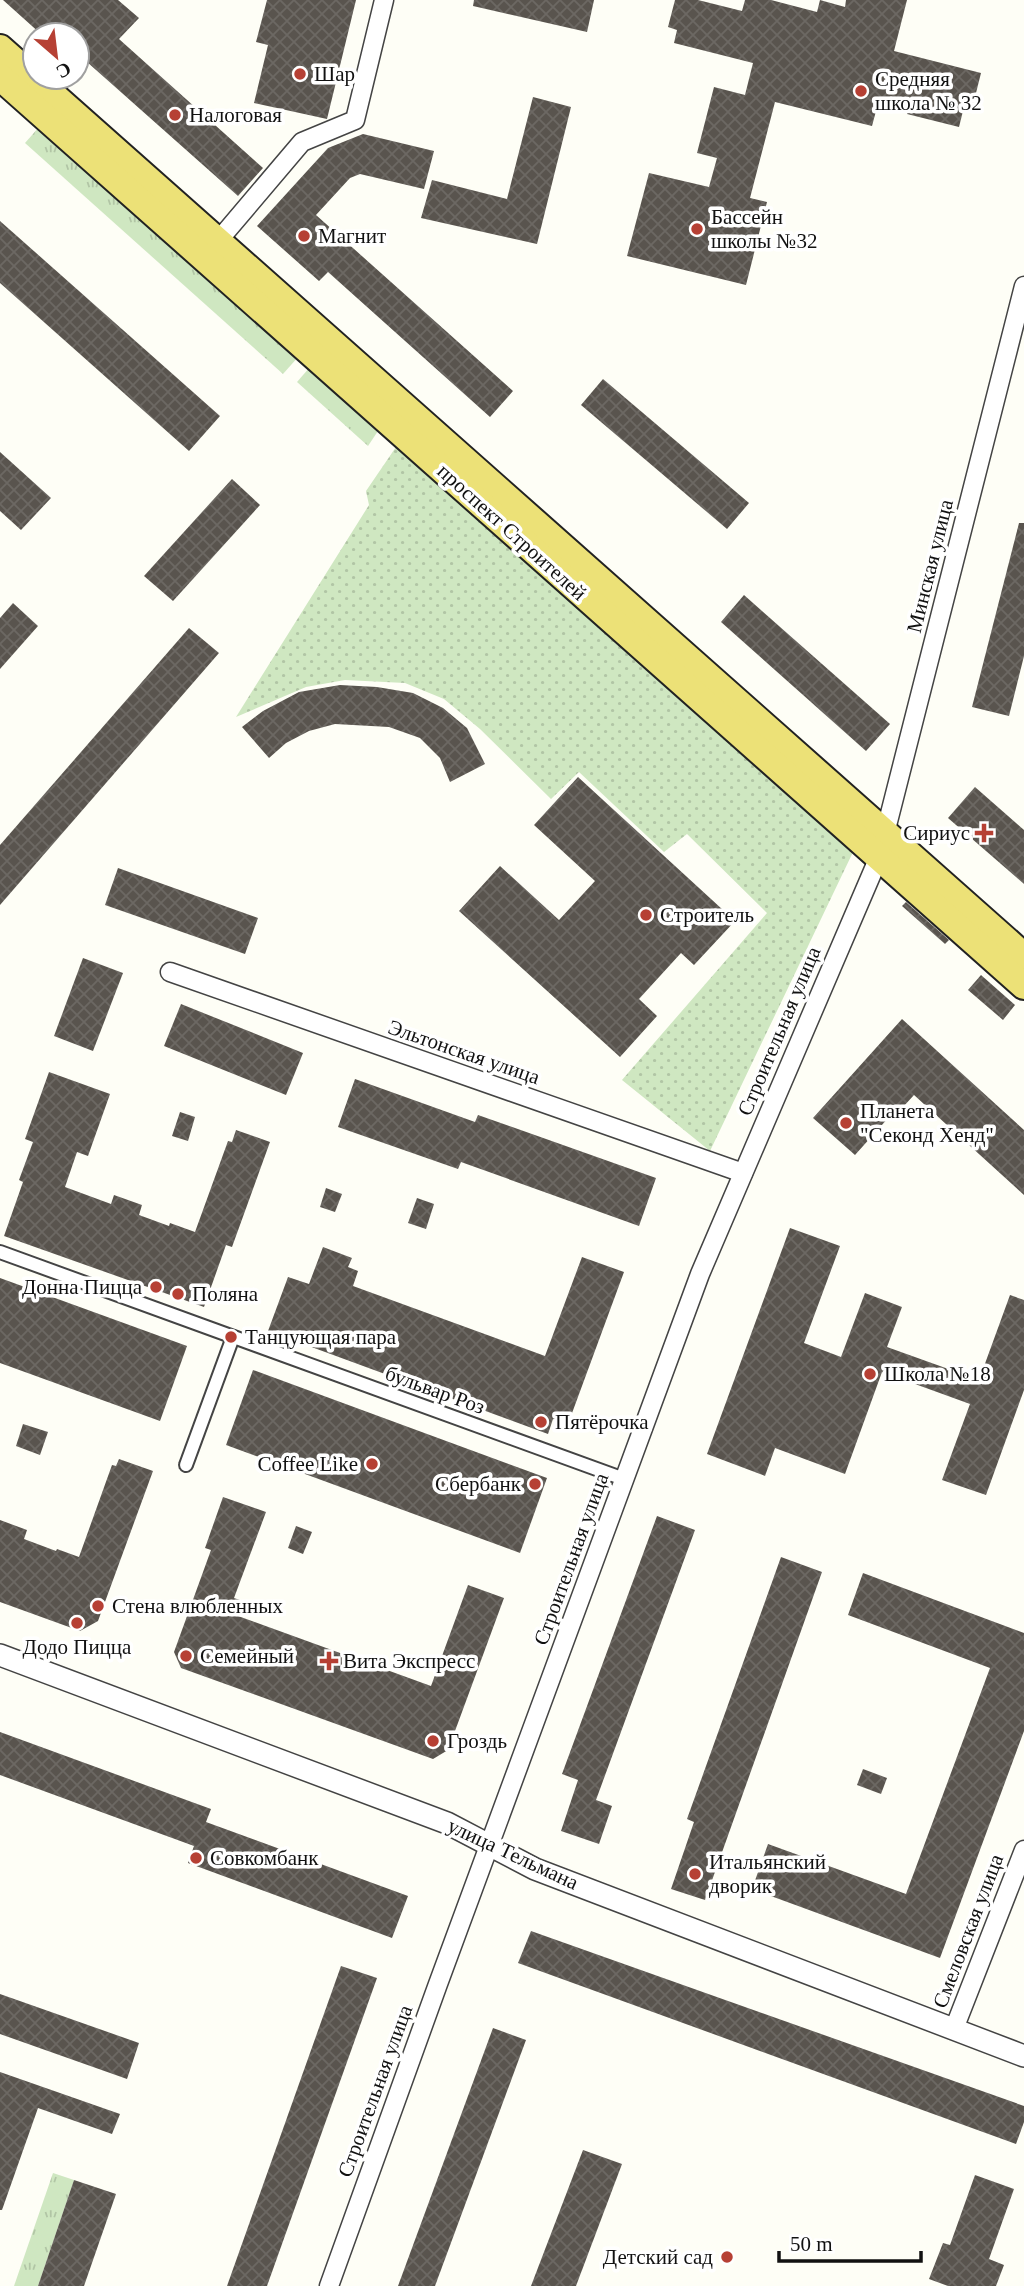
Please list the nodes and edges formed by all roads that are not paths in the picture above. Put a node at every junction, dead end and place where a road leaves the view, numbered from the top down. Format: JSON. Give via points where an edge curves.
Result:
{"nodes":[{"id":1,"x":384,"y":0,"type":"edge"},
{"id":2,"x":0,"y":48,"type":"edge"},
{"id":3,"x":0,"y":77,"type":"edge"},
{"id":4,"x":218,"y":241,"type":"junction"},
{"id":5,"x":1024,"y":286,"type":"edge"},
{"id":6,"x":1015,"y":357,"type":"edge"},
{"id":7,"x":882,"y":845,"type":"junction"},
{"id":8,"x":1024,"y":956,"type":"edge"},
{"id":9,"x":170,"y":972,"type":"dead end"},
{"id":10,"x":1024,"y":986,"type":"edge"},
{"id":11,"x":743,"y":1174,"type":"junction"},
{"id":12,"x":0,"y":1252,"type":"edge"},
{"id":13,"x":233,"y":1337,"type":"junction"},
{"id":14,"x":186,"y":1465,"type":"dead end"},
{"id":15,"x":624,"y":1479,"type":"junction"},
{"id":16,"x":0,"y":1655,"type":"edge"},
{"id":17,"x":489,"y":1845,"type":"junction"},
{"id":18,"x":1024,"y":1850,"type":"edge"},
{"id":19,"x":954,"y":2029,"type":"junction"},
{"id":20,"x":1024,"y":2056,"type":"edge"},
{"id":21,"x":329,"y":2286,"type":"edge"}],
"edges":[{"from":1,"to":4,"type":"street","via":[[355,120],[302,142]]},
{"from":2,"to":4,"type":"main road","name":"проспект Строителей"},
{"from":3,"to":7,"type":"main road","name":"проспект Строителей"},
{"from":4,"to":7,"type":"main road","name":"проспект Строителей"},
{"from":5,"to":6,"type":"street","name":"Минская улица"},
{"from":6,"to":7,"type":"street","name":"Минская улица"},
{"from":7,"to":8,"type":"main road","name":"проспект Строителей"},
{"from":7,"to":10,"type":"main road","name":"проспект Строителей"},
{"from":7,"to":11,"type":"street","name":"Строительная улица"},
{"from":9,"to":11,"type":"street","name":"Эльтонская улица"},
{"from":11,"to":15,"type":"street","name":"Строительная улица","via":[[700,1274]]},
{"from":12,"to":13,"type":"street","name":"бульвар Роз"},
{"from":13,"to":14,"type":"street"},
{"from":13,"to":15,"type":"street","name":"бульвар Роз"},
{"from":15,"to":17,"type":"street","name":"Строительная улица"},
{"from":16,"to":17,"type":"street","name":"улица Тельмана","via":[[447,1822]]},
{"from":17,"to":19,"type":"street","name":"улица Тельмана","via":[[536,1869]]},
{"from":17,"to":21,"type":"street","name":"Строительная улица"},
{"from":18,"to":19,"type":"street","name":"Смеловская улица"},
{"from":19,"to":20,"type":"street","name":"улица Тельмана"}]}
